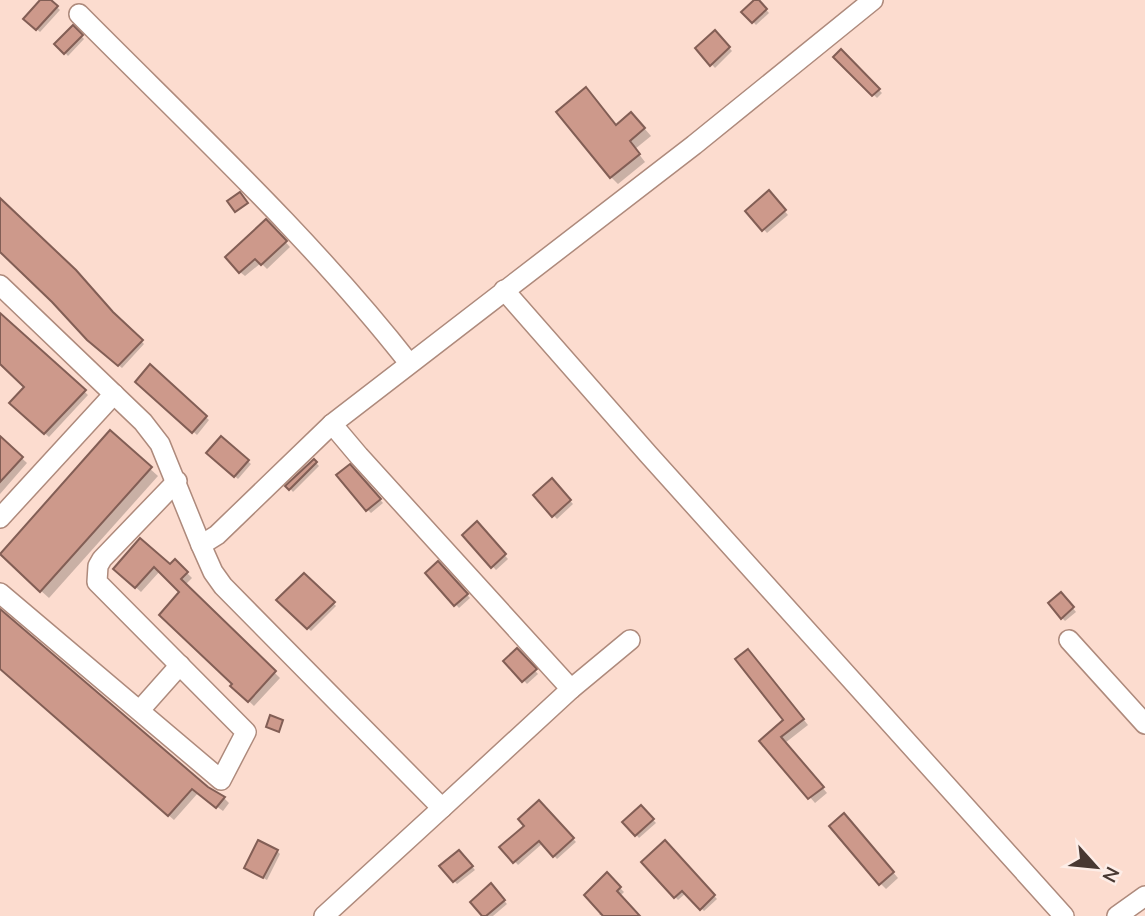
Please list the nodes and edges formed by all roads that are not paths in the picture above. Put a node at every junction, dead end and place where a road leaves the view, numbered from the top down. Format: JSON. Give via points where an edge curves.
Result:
{"nodes":[{"id":1,"x":873,"y":0,"type":"edge"},
{"id":2,"x":79,"y":14,"type":"dead end"},
{"id":3,"x":0,"y":285,"type":"edge"},
{"id":4,"x":504,"y":290,"type":"junction"},
{"id":5,"x":409,"y":363,"type":"junction"},
{"id":6,"x":114,"y":394,"type":"junction"},
{"id":7,"x":332,"y":424,"type":"junction"},
{"id":8,"x":177,"y":481,"type":"junction"},
{"id":9,"x":0,"y":518,"type":"edge"},
{"id":10,"x":201,"y":545,"type":"junction"},
{"id":11,"x":0,"y":593,"type":"edge"},
{"id":12,"x":630,"y":640,"type":"dead end"},
{"id":13,"x":1069,"y":640,"type":"dead end"},
{"id":14,"x":180,"y":665,"type":"junction"},
{"id":15,"x":571,"y":689,"type":"junction"},
{"id":16,"x":140,"y":710,"type":"junction"},
{"id":17,"x":1145,"y":724,"type":"edge"},
{"id":18,"x":442,"y":808,"type":"junction"},
{"id":19,"x":1145,"y":896,"type":"edge"},
{"id":20,"x":324,"y":916,"type":"edge"},
{"id":21,"x":1064,"y":916,"type":"edge"},
{"id":22,"x":1117,"y":916,"type":"edge"}],
"edges":[{"from":1,"to":4,"type":"street"},
{"from":2,"to":5,"type":"street","via":[[301,238]]},
{"from":3,"to":6,"type":"street"},
{"from":4,"to":5,"type":"street"},
{"from":4,"to":21,"type":"street"},
{"from":5,"to":7,"type":"street"},
{"from":6,"to":8,"type":"street","via":[[160,444]]},
{"from":6,"to":9,"type":"street"},
{"from":7,"to":10,"type":"street","via":[[217,536]]},
{"from":7,"to":15,"type":"street"},
{"from":8,"to":10,"type":"street"},
{"from":8,"to":14,"type":"street","via":[[102,559],[96,574],[97,582]]},
{"from":10,"to":18,"type":"street","via":[[223,586]]},
{"from":11,"to":16,"type":"street"},
{"from":12,"to":15,"type":"street"},
{"from":13,"to":17,"type":"street"},
{"from":14,"to":16,"type":"street"},
{"from":14,"to":16,"type":"street","via":[[246,732],[221,780]]},
{"from":15,"to":18,"type":"street"},
{"from":18,"to":20,"type":"street"},
{"from":19,"to":22,"type":"street"}]}
